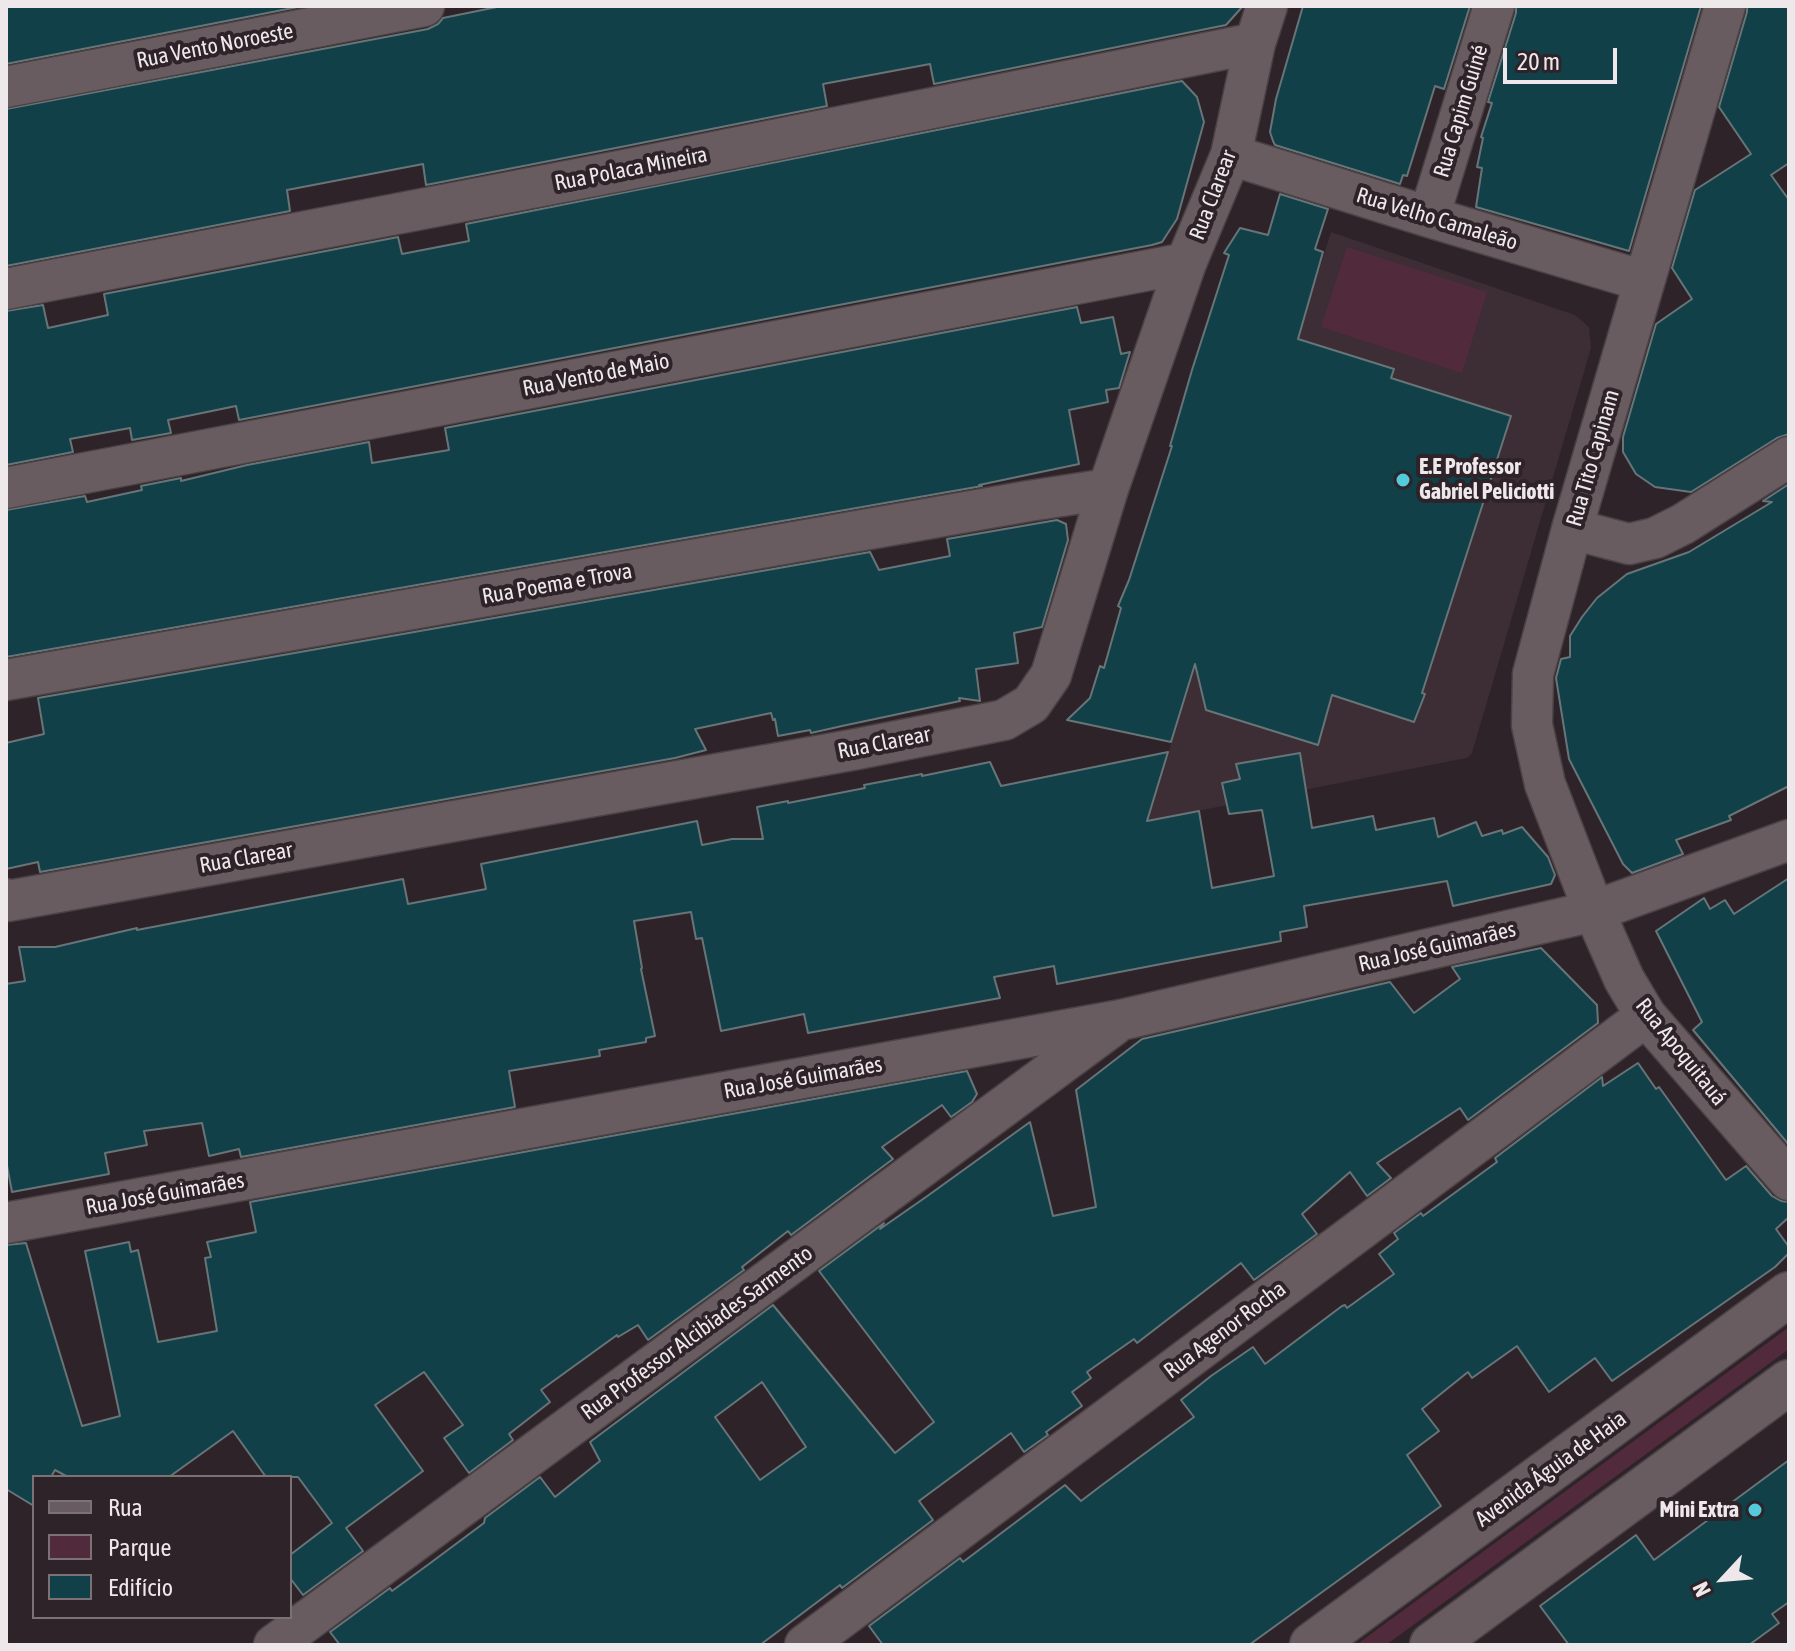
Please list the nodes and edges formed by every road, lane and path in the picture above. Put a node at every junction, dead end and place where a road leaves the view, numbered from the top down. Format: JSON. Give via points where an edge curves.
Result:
{"nodes":[{"id":1,"x":424,"y":6,"type":"edge"},
{"id":2,"x":1494,"y":6,"type":"edge"},
{"id":3,"x":1725,"y":6,"type":"edge"},
{"id":4,"x":1261,"y":25,"type":"edge"},
{"id":5,"x":6,"y":87,"type":"edge"},
{"id":6,"x":1231,"y":155,"type":"junction"},
{"id":7,"x":1429,"y":217,"type":"junction"},
{"id":8,"x":1186,"y":263,"type":"junction"},
{"id":9,"x":1644,"y":281,"type":"junction"},
{"id":10,"x":6,"y":289,"type":"edge"},
{"id":11,"x":1789,"y":457,"type":"edge"},
{"id":12,"x":6,"y":488,"type":"edge"},
{"id":13,"x":1108,"y":489,"type":"junction"},
{"id":14,"x":1572,"y":529,"type":"junction"},
{"id":15,"x":6,"y":680,"type":"edge"},
{"id":16,"x":1789,"y":840,"type":"edge"},
{"id":17,"x":6,"y":899,"type":"edge"},
{"id":18,"x":1594,"y":911,"type":"junction"},
{"id":19,"x":1646,"y":1016,"type":"junction"},
{"id":20,"x":1121,"y":1020,"type":"junction"},
{"id":21,"x":1789,"y":1180,"type":"edge"},
{"id":22,"x":6,"y":1223,"type":"edge"},
{"id":23,"x":1789,"y":1294,"type":"edge"},
{"id":24,"x":1789,"y":1382,"type":"edge"},
{"id":25,"x":274,"y":1645,"type":"edge"},
{"id":26,"x":805,"y":1645,"type":"edge"},
{"id":27,"x":1312,"y":1645,"type":"edge"},
{"id":28,"x":1432,"y":1645,"type":"edge"}],
"edges":[{"from":1,"to":5,"type":"street","name":"Rua Vento Noroeste"},
{"from":2,"to":7,"type":"street","name":"Rua Capim Guiné"},
{"from":3,"to":9,"type":"street","name":"Rua Tito Capinam"},
{"from":4,"to":6,"type":"street","name":"Rua Clarear"},
{"from":4,"to":10,"type":"street","name":"Rua Polaca Mineira","via":[[646,166]]},
{"from":6,"to":7,"type":"street","name":"Rua Velho Camaleão"},
{"from":6,"to":8,"type":"street","name":"Rua Clarear"},
{"from":7,"to":9,"type":"street","name":"Rua Velho Camaleão"},
{"from":8,"to":12,"type":"street","name":"Rua Vento de Maio"},
{"from":8,"to":13,"type":"street","name":"Rua Clarear"},
{"from":9,"to":14,"type":"street","name":"Rua Tito Capinam"},
{"from":11,"to":14,"type":"street","via":[[1655,538],[1629,544]]},
{"from":13,"to":15,"type":"street","name":"Rua Poema e Trova"},
{"from":13,"to":17,"type":"street","name":"Rua Clarear","via":[[1051,675],[1031,704],[1004,720]]},
{"from":14,"to":18,"type":"street","name":"Rua Tito Capinam","via":[[1533,674],[1532,725],[1545,784]]},
{"from":16,"to":18,"type":"street","name":"Rua José Guimarães"},
{"from":18,"to":19,"type":"street","name":"Rua Apoquitauá"},
{"from":18,"to":20,"type":"street","name":"Rua José Guimarães"},
{"from":19,"to":21,"type":"street","name":"Rua Apoquitauá"},
{"from":19,"to":26,"type":"street","name":"Rua Agenor Rocha"},
{"from":20,"to":22,"type":"street","name":"Rua José Guimarães"},
{"from":20,"to":25,"type":"street","name":"Rua Professor Alcibíades Sarmento"},
{"from":23,"to":27,"type":"main road","name":"Avenida Águia de Haia"},
{"from":24,"to":28,"type":"main road"}]}
